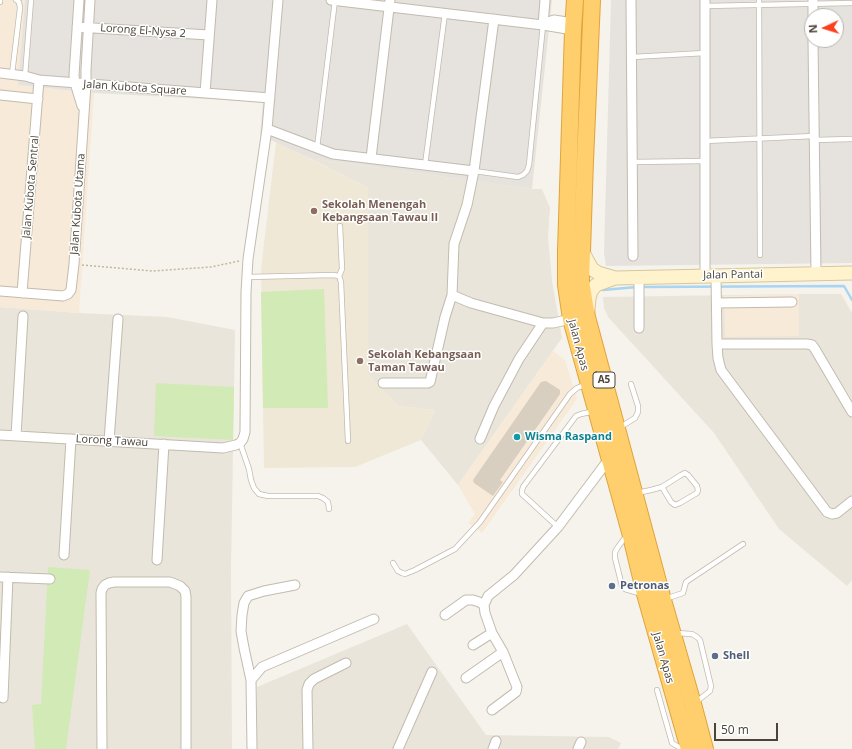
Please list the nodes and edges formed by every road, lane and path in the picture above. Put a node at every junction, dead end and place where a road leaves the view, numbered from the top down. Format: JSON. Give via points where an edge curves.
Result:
{"nodes":[{"id":1,"x":16,"y":0,"type":"edge"},
{"id":2,"x":31,"y":0,"type":"edge"},
{"id":3,"x":79,"y":0,"type":"edge"},
{"id":4,"x":90,"y":0,"type":"edge"},
{"id":5,"x":212,"y":0,"type":"edge"},
{"id":6,"x":278,"y":0,"type":"edge"},
{"id":7,"x":331,"y":0,"type":"edge"},
{"id":8,"x":335,"y":0,"type":"edge"},
{"id":9,"x":546,"y":0,"type":"edge"},
{"id":10,"x":575,"y":0,"type":"edge"},
{"id":11,"x":592,"y":0,"type":"edge"},
{"id":12,"x":631,"y":0,"type":"edge"},
{"id":13,"x":759,"y":2,"type":"edge"},
{"id":14,"x":813,"y":2,"type":"edge"},
{"id":15,"x":390,"y":3,"type":"edge"},
{"id":16,"x":705,"y":3,"type":"edge"},
{"id":17,"x":852,"y":3,"type":"edge"},
{"id":18,"x":445,"y":13,"type":"junction"},
{"id":19,"x":494,"y":19,"type":"junction"},
{"id":20,"x":543,"y":25,"type":"junction"},
{"id":21,"x":573,"y":26,"type":"junction"},
{"id":22,"x":77,"y":27,"type":"junction"},
{"id":23,"x":88,"y":28,"type":"junction"},
{"id":24,"x":591,"y":30,"type":"junction"},
{"id":25,"x":209,"y":35,"type":"junction"},
{"id":26,"x":814,"y":48,"type":"edge"},
{"id":27,"x":705,"y":54,"type":"junction"},
{"id":28,"x":632,"y":57,"type":"junction"},
{"id":29,"x":0,"y":73,"type":"edge"},
{"id":30,"x":12,"y":74,"type":"junction"},
{"id":31,"x":25,"y":76,"type":"junction"},
{"id":32,"x":39,"y":80,"type":"junction"},
{"id":33,"x":74,"y":83,"type":"junction"},
{"id":34,"x":86,"y":84,"type":"junction"},
{"id":35,"x":205,"y":93,"type":"junction"},
{"id":36,"x":0,"y":95,"type":"edge"},
{"id":37,"x":270,"y":98,"type":"junction"},
{"id":38,"x":38,"y":99,"type":"junction"},
{"id":39,"x":571,"y":106,"type":"junction"},
{"id":40,"x":84,"y":113,"type":"junction"},
{"id":41,"x":267,"y":130,"type":"junction"},
{"id":42,"x":760,"y":138,"type":"junction"},
{"id":43,"x":814,"y":138,"type":"junction"},
{"id":44,"x":852,"y":139,"type":"edge"},
{"id":45,"x":705,"y":141,"type":"junction"},
{"id":46,"x":317,"y":148,"type":"junction"},
{"id":47,"x":371,"y":158,"type":"junction"},
{"id":48,"x":705,"y":161,"type":"junction"},
{"id":49,"x":633,"y":162,"type":"junction"},
{"id":50,"x":425,"y":165,"type":"junction"},
{"id":51,"x":474,"y":171,"type":"junction"},
{"id":52,"x":340,"y":226,"type":"dead end"},
{"id":53,"x":582,"y":248,"type":"junction"},
{"id":54,"x":760,"y":255,"type":"dead end"},
{"id":55,"x":634,"y":256,"type":"dead end"},
{"id":56,"x":248,"y":259,"type":"junction"},
{"id":57,"x":74,"y":264,"type":"junction"},
{"id":58,"x":852,"y":273,"type":"edge"},
{"id":59,"x":816,"y":274,"type":"junction"},
{"id":60,"x":339,"y":276,"type":"junction"},
{"id":61,"x":247,"y":277,"type":"junction"},
{"id":62,"x":615,"y":278,"type":"junction"},
{"id":63,"x":712,"y":278,"type":"junction"},
{"id":64,"x":639,"y":280,"type":"junction"},
{"id":65,"x":0,"y":291,"type":"edge"},
{"id":66,"x":22,"y":293,"type":"junction"},
{"id":67,"x":452,"y":295,"type":"junction"},
{"id":68,"x":717,"y":299,"type":"junction"},
{"id":69,"x":792,"y":302,"type":"dead end"},
{"id":70,"x":23,"y":316,"type":"dead end"},
{"id":71,"x":587,"y":317,"type":"junction"},
{"id":72,"x":118,"y":319,"type":"dead end"},
{"id":73,"x":571,"y":319,"type":"junction"},
{"id":74,"x":543,"y":322,"type":"junction"},
{"id":75,"x":639,"y":328,"type":"dead end"},
{"id":76,"x":718,"y":344,"type":"junction"},
{"id":77,"x":588,"y":383,"type":"junction"},
{"id":78,"x":383,"y":384,"type":"dead end"},
{"id":79,"x":630,"y":384,"type":"dead end"},
{"id":80,"x":596,"y":411,"type":"junction"},
{"id":81,"x":852,"y":412,"type":"edge"},
{"id":82,"x":617,"y":429,"type":"junction"},
{"id":83,"x":0,"y":435,"type":"edge"},
{"id":84,"x":16,"y":436,"type":"junction"},
{"id":85,"x":71,"y":439,"type":"junction"},
{"id":86,"x":480,"y":439,"type":"dead end"},
{"id":87,"x":348,"y":440,"type":"dead end"},
{"id":88,"x":109,"y":441,"type":"junction"},
{"id":89,"x":240,"y":443,"type":"junction"},
{"id":90,"x":164,"y":444,"type":"junction"},
{"id":91,"x":609,"y":460,"type":"junction"},
{"id":92,"x":662,"y":487,"type":"junction"},
{"id":93,"x":634,"y":493,"type":"junction"},
{"id":94,"x":852,"y":501,"type":"edge"},
{"id":95,"x":329,"y":509,"type":"dead end"},
{"id":96,"x":558,"y":527,"type":"junction"},
{"id":97,"x":743,"y":544,"type":"dead end"},
{"id":98,"x":64,"y":555,"type":"dead end"},
{"id":99,"x":157,"y":560,"type":"dead end"},
{"id":100,"x":393,"y":563,"type":"dead end"},
{"id":101,"x":4,"y":577,"type":"edge"},
{"id":102,"x":50,"y":579,"type":"dead end"},
{"id":103,"x":296,"y":585,"type":"dead end"},
{"id":104,"x":663,"y":600,"type":"junction"},
{"id":105,"x":484,"y":605,"type":"junction"},
{"id":106,"x":445,"y":615,"type":"dead end"},
{"id":107,"x":374,"y":619,"type":"dead end"},
{"id":108,"x":492,"y":633,"type":"junction"},
{"id":109,"x":673,"y":633,"type":"junction"},
{"id":110,"x":473,"y":646,"type":"dead end"},
{"id":111,"x":503,"y":652,"type":"junction"},
{"id":112,"x":346,"y":663,"type":"dead end"},
{"id":113,"x":432,"y":672,"type":"dead end"},
{"id":114,"x":466,"y":678,"type":"dead end"},
{"id":115,"x":251,"y":680,"type":"junction"},
{"id":116,"x":657,"y":690,"type":"dead end"},
{"id":117,"x":3,"y":698,"type":"dead end"},
{"id":118,"x":693,"y":704,"type":"junction"},
{"id":119,"x":492,"y":710,"type":"dead end"},
{"id":120,"x":102,"y":749,"type":"edge"},
{"id":121,"x":186,"y":749,"type":"edge"},
{"id":122,"x":252,"y":749,"type":"edge"},
{"id":123,"x":308,"y":749,"type":"edge"},
{"id":124,"x":398,"y":749,"type":"edge"},
{"id":125,"x":682,"y":749,"type":"edge"},
{"id":126,"x":689,"y":749,"type":"edge"},
{"id":127,"x":705,"y":749,"type":"edge"}],
"edges":[{"from":1,"to":30,"type":"lane","via":[[20,8]]},
{"from":2,"to":31,"type":"lane"},
{"from":3,"to":22,"type":"street"},
{"from":4,"to":23,"type":"street","name":"Jalan Kubota Utama"},
{"from":5,"to":25,"type":"street"},
{"from":6,"to":37,"type":"street"},
{"from":7,"to":8,"type":"street"},
{"from":8,"to":15,"type":"street"},
{"from":8,"to":46,"type":"lane"},
{"from":9,"to":20,"type":"street"},
{"from":10,"to":21,"type":"highway","name":"Jalan Apas","number":"A5"},
{"from":11,"to":24,"type":"highway","name":"Jalan Apas","number":"A5"},
{"from":12,"to":28,"type":"street"},
{"from":13,"to":14,"type":"lane"},
{"from":13,"to":16,"type":"lane"},
{"from":13,"to":42,"type":"lane"},
{"from":14,"to":17,"type":"lane"},
{"from":15,"to":18,"type":"street"},
{"from":15,"to":47,"type":"street"},
{"from":16,"to":27,"type":"street"},
{"from":18,"to":19,"type":"street"},
{"from":18,"to":50,"type":"lane"},
{"from":19,"to":20,"type":"street"},
{"from":19,"to":51,"type":"street"},
{"from":20,"to":21,"type":"street"},
{"from":20,"to":51,"type":"lane","via":[[527,171],[518,176]]},
{"from":21,"to":39,"type":"highway","name":"Jalan Apas","number":"A5"},
{"from":22,"to":23,"type":"street","name":"Lorong El-Nysa 2"},
{"from":22,"to":33,"type":"street"},
{"from":23,"to":25,"type":"street","name":"Lorong El-Nysa 2"},
{"from":23,"to":34,"type":"street","name":"Jalan Kubota Utama"},
{"from":24,"to":39,"type":"highway","via":[[582,31],[580,36]]},
{"from":24,"to":53,"type":"highway","name":"Jalan Apas","number":"A5"},
{"from":25,"to":35,"type":"street"},
{"from":26,"to":43,"type":"street"},
{"from":27,"to":28,"type":"lane"},
{"from":27,"to":45,"type":"street"},
{"from":28,"to":49,"type":"street"},
{"from":29,"to":30,"type":"street","name":"Jalan Kubota Square"},
{"from":30,"to":31,"type":"street","name":"Jalan Kubota Square"},
{"from":31,"to":32,"type":"street","name":"Jalan Kubota Square"},
{"from":32,"to":33,"type":"street","name":"Jalan Kubota Square"},
{"from":32,"to":38,"type":"street","name":"Jalan Kubota Sentral"},
{"from":33,"to":34,"type":"street","name":"Jalan Kubota Square"},
{"from":33,"to":40,"type":"street","name":"Jalan Kubota Utama"},
{"from":34,"to":35,"type":"street","name":"Jalan Kubota Square"},
{"from":34,"to":40,"type":"street","name":"Jalan Kubota Utama"},
{"from":35,"to":37,"type":"street","name":"Jalan Kubota Square"},
{"from":36,"to":38,"type":"street"},
{"from":37,"to":41,"type":"street"},
{"from":38,"to":66,"type":"street","name":"Jalan Kubota Sentral"},
{"from":39,"to":73,"type":"highway","name":"Jalan Apas","number":"A5","via":[[566,285]]},
{"from":40,"to":57,"type":"street","name":"Jalan Kubota Utama"},
{"from":41,"to":46,"type":"street"},
{"from":41,"to":56,"type":"street"},
{"from":42,"to":43,"type":"lane"},
{"from":42,"to":45,"type":"lane"},
{"from":42,"to":54,"type":"lane"},
{"from":43,"to":44,"type":"lane"},
{"from":43,"to":59,"type":"street"},
{"from":45,"to":48,"type":"street"},
{"from":46,"to":47,"type":"street","via":[[333,154]]},
{"from":47,"to":50,"type":"street"},
{"from":48,"to":49,"type":"lane"},
{"from":48,"to":63,"type":"street"},
{"from":49,"to":55,"type":"street"},
{"from":50,"to":51,"type":"street"},
{"from":51,"to":67,"type":"street","via":[[467,205],[454,244]]},
{"from":52,"to":60,"type":"lane","via":[[342,269]]},
{"from":53,"to":62,"type":"street","via":[[592,269]]},
{"from":53,"to":71,"type":"highway","name":"Jalan Apas","number":"A5","via":[[581,281]]},
{"from":56,"to":57,"type":"path","via":[[211,266],[153,271]]},
{"from":56,"to":61,"type":"street"},
{"from":57,"to":66,"type":"street","name":"Jalan Kubota Utama","via":[[71,290],[68,294],[63,296]]},
{"from":58,"to":59,"type":"street","name":"Jalan Pantai"},
{"from":59,"to":63,"type":"street","name":"Jalan Pantai"},
{"from":60,"to":61,"type":"lane"},
{"from":60,"to":87,"type":"lane"},
{"from":61,"to":89,"type":"street","via":[[245,432]]},
{"from":62,"to":64,"type":"street","name":"Jalan Pantai"},
{"from":62,"to":71,"type":"street","via":[[596,285],[591,291]]},
{"from":63,"to":64,"type":"street","name":"Jalan Pantai"},
{"from":63,"to":68,"type":"street"},
{"from":64,"to":75,"type":"street"},
{"from":65,"to":66,"type":"street"},
{"from":67,"to":74,"type":"street"},
{"from":67,"to":78,"type":"street","via":[[430,382]]},
{"from":68,"to":69,"type":"street"},
{"from":68,"to":76,"type":"street"},
{"from":70,"to":84,"type":"street"},
{"from":71,"to":82,"type":"highway","name":"Jalan Apas","number":"A5"},
{"from":72,"to":88,"type":"street"},
{"from":73,"to":74,"type":"street","via":[[553,323]]},
{"from":73,"to":77,"type":"highway","name":"Jalan Apas","number":"A5"},
{"from":74,"to":86,"type":"street","via":[[519,359]]},
{"from":76,"to":81,"type":"street","via":[[812,345]]},
{"from":76,"to":94,"type":"street","via":[[721,370],[827,512],[837,513]]},
{"from":77,"to":80,"type":"highway","name":"Jalan Apas","number":"A5"},
{"from":77,"to":100,"type":"lane","via":[[570,394],[480,522],[454,549],[406,574],[398,571]]},
{"from":79,"to":82,"type":"lane","via":[[638,412],[635,418]]},
{"from":80,"to":91,"type":"highway","name":"Jalan Apas","number":"A5"},
{"from":80,"to":96,"type":"lane","via":[[576,416],[523,487],[522,494]]},
{"from":82,"to":93,"type":"highway","name":"Jalan Apas","number":"A5"},
{"from":83,"to":84,"type":"street","name":"Lorong Tawau"},
{"from":84,"to":85,"type":"street","name":"Lorong Tawau"},
{"from":85,"to":88,"type":"street","name":"Lorong Tawau"},
{"from":85,"to":98,"type":"street"},
{"from":88,"to":90,"type":"street","name":"Lorong Tawau"},
{"from":89,"to":90,"type":"street","name":"Lorong Tawau","via":[[223,448]]},
{"from":89,"to":95,"type":"lane","via":[[250,469],[251,480],[259,494],[318,496],[328,502]]},
{"from":90,"to":99,"type":"street"},
{"from":91,"to":96,"type":"street"},
{"from":91,"to":126,"type":"highway","name":"Jalan Apas","number":"A5"},
{"from":92,"to":92,"type":"lane","via":[[675,504],[697,493],[698,490],[685,474]]},
{"from":92,"to":93,"type":"lane"},
{"from":93,"to":104,"type":"highway","name":"Jalan Apas","number":"A5"},
{"from":96,"to":105,"type":"street","via":[[514,575],[488,596]]},
{"from":97,"to":104,"type":"lane","via":[[686,582],[683,593]]},
{"from":101,"to":102,"type":"street"},
{"from":101,"to":117,"type":"street"},
{"from":103,"to":115,"type":"street","via":[[248,596],[244,603],[241,630]]},
{"from":104,"to":109,"type":"highway","name":"Jalan Apas","number":"A5"},
{"from":105,"to":106,"type":"street","via":[[466,600]]},
{"from":105,"to":108,"type":"street"},
{"from":107,"to":115,"type":"street","via":[[262,667]]},
{"from":108,"to":110,"type":"street"},
{"from":108,"to":111,"type":"street"},
{"from":109,"to":118,"type":"highway","name":"Jalan Apas","number":"A5"},
{"from":109,"to":118,"type":"lane","via":[[692,634],[700,640],[711,686],[710,691]]},
{"from":111,"to":114,"type":"street"},
{"from":111,"to":119,"type":"street","via":[[517,687],[516,692]]},
{"from":112,"to":123,"type":"street","via":[[309,684]]},
{"from":113,"to":124,"type":"street"},
{"from":115,"to":122,"type":"street"},
{"from":116,"to":125,"type":"lane","via":[[672,743]]},
{"from":118,"to":127,"type":"highway","name":"Jalan Apas","number":"A5"},
{"from":120,"to":121,"type":"street","via":[[101,593],[105,585],[114,582],[170,582],[185,591]]}]}
